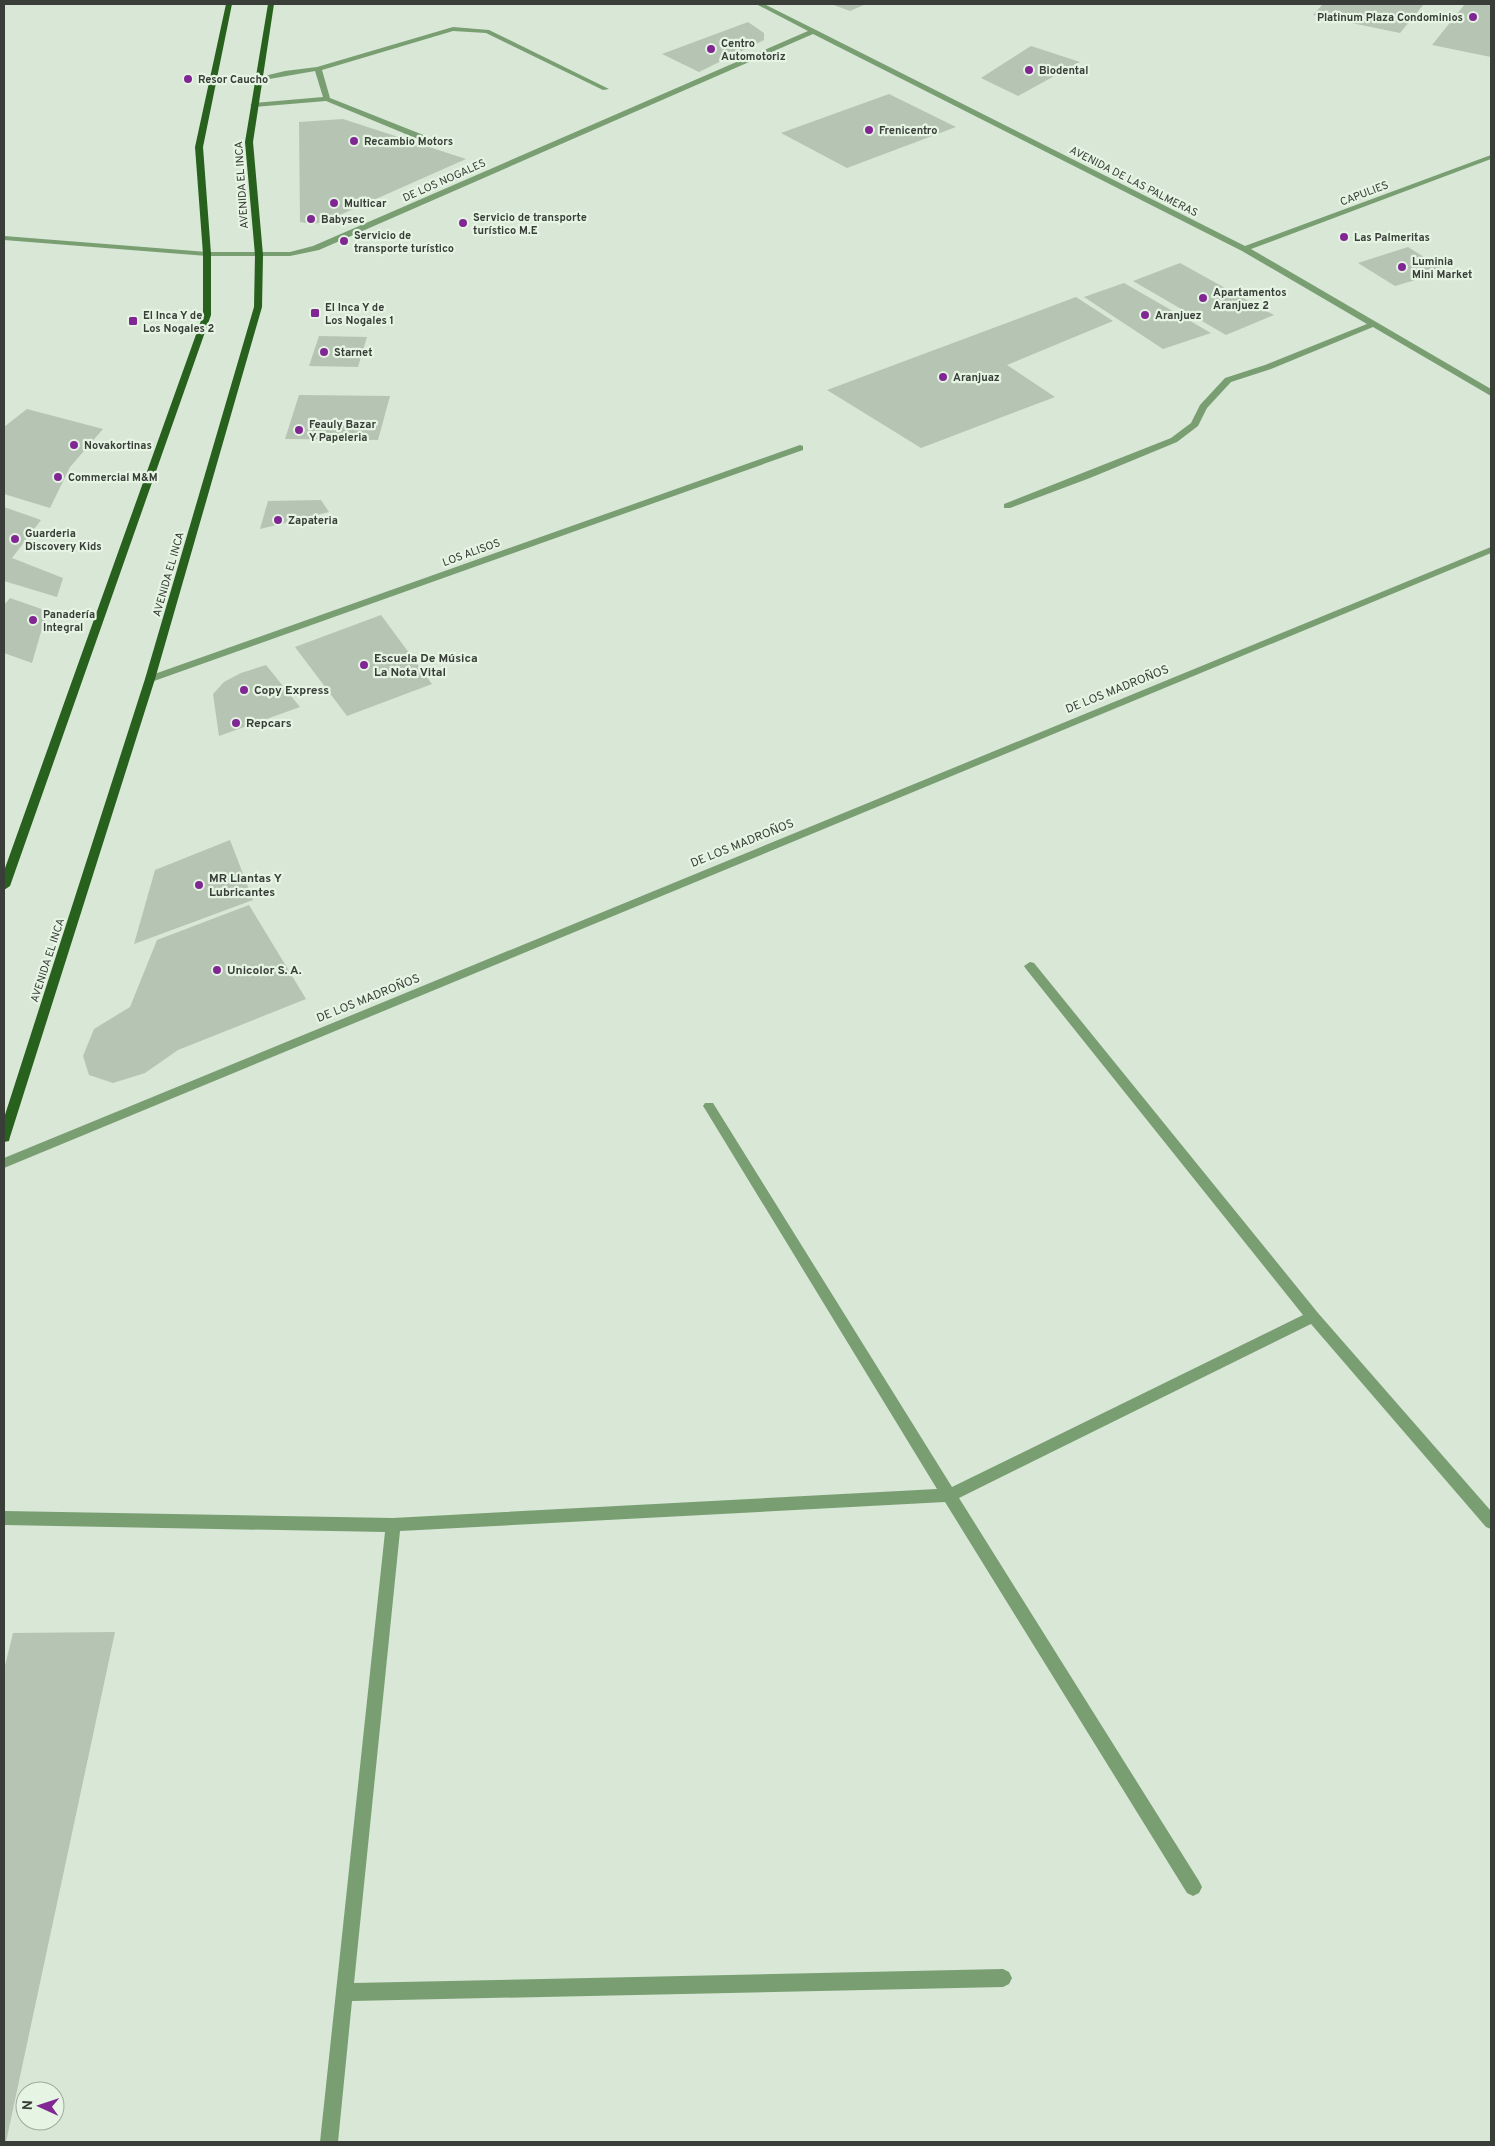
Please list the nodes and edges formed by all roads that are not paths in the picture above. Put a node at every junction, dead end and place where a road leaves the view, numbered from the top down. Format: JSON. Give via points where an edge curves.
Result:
{"nodes":[{"id":1,"x":229,"y":4,"type":"edge"},
{"id":2,"x":271,"y":4,"type":"edge"},
{"id":3,"x":759,"y":4,"type":"edge"},
{"id":4,"x":814,"y":31,"type":"junction"},
{"id":5,"x":318,"y":69,"type":"junction"},
{"id":6,"x":258,"y":79,"type":"junction"},
{"id":7,"x":605,"y":89,"type":"dead end"},
{"id":8,"x":327,"y":99,"type":"junction"},
{"id":9,"x":254,"y":105,"type":"junction"},
{"id":10,"x":433,"y":142,"type":"dead end"},
{"id":11,"x":1491,"y":157,"type":"edge"},
{"id":12,"x":4,"y":238,"type":"edge"},
{"id":13,"x":1245,"y":250,"type":"junction"},
{"id":14,"x":207,"y":254,"type":"junction"},
{"id":15,"x":259,"y":255,"type":"junction"},
{"id":16,"x":1373,"y":324,"type":"junction"},
{"id":17,"x":1491,"y":393,"type":"edge"},
{"id":18,"x":800,"y":448,"type":"dead end"},
{"id":19,"x":1007,"y":506,"type":"dead end"},
{"id":20,"x":1491,"y":550,"type":"edge"},
{"id":21,"x":150,"y":679,"type":"junction"},
{"id":22,"x":4,"y":886,"type":"edge"},
{"id":23,"x":1030,"y":966,"type":"dead end"},
{"id":24,"x":709,"y":1106,"type":"dead end"},
{"id":25,"x":4,"y":1138,"type":"edge"},
{"id":26,"x":4,"y":1163,"type":"edge"},
{"id":27,"x":1313,"y":1317,"type":"junction"},
{"id":28,"x":950,"y":1494,"type":"junction"},
{"id":29,"x":4,"y":1518,"type":"edge"},
{"id":30,"x":1491,"y":1522,"type":"edge"},
{"id":31,"x":393,"y":1525,"type":"junction"},
{"id":32,"x":1193,"y":1887,"type":"dead end"},
{"id":33,"x":1003,"y":1978,"type":"dead end"},
{"id":34,"x":344,"y":1992,"type":"junction"},
{"id":35,"x":329,"y":2142,"type":"edge"}],
"edges":[{"from":1,"to":14,"type":"main road","via":[[199,147]]},
{"from":2,"to":6,"type":"main road","name":"AVENIDA EL INCA"},
{"from":3,"to":4,"type":"street","name":"AVENIDA DE LAS PALMERAS"},
{"from":4,"to":13,"type":"street","name":"AVENIDA DE LAS PALMERAS"},
{"from":4,"to":15,"type":"street","name":"DE LOS NOGALES","via":[[316,248],[290,254]]},
{"from":5,"to":6,"type":"street"},
{"from":5,"to":7,"type":"street","via":[[453,29],[472,29],[487,32]]},
{"from":5,"to":8,"type":"street"},
{"from":6,"to":9,"type":"main road","name":"AVENIDA EL INCA"},
{"from":8,"to":9,"type":"street"},
{"from":8,"to":10,"type":"street"},
{"from":9,"to":15,"type":"main road","name":"AVENIDA EL INCA","via":[[249,142]]},
{"from":11,"to":13,"type":"street","name":"CAPULIES"},
{"from":12,"to":14,"type":"street","name":"DE LOS NOGALES"},
{"from":13,"to":16,"type":"street","name":"AVENIDA DE LAS PALMERAS"},
{"from":14,"to":15,"type":"street","name":"DE LOS NOGALES"},
{"from":14,"to":22,"type":"main road","via":[[206,315]]},
{"from":15,"to":21,"type":"main road","name":"AVENIDA EL INCA","via":[[258,307]]},
{"from":16,"to":17,"type":"street","name":"AVENIDA DE LAS PALMERAS"},
{"from":16,"to":19,"type":"street","via":[[1228,380],[1203,407],[1195,424],[1174,440]]},
{"from":18,"to":21,"type":"street","name":"LOS ALISOS"},
{"from":20,"to":26,"type":"street","name":"DE LOS MADROÑOS"},
{"from":21,"to":25,"type":"main road","name":"AVENIDA EL INCA"},
{"from":23,"to":27,"type":"street"},
{"from":24,"to":28,"type":"street"},
{"from":27,"to":28,"type":"street"},
{"from":27,"to":30,"type":"street"},
{"from":28,"to":31,"type":"street"},
{"from":28,"to":32,"type":"street"},
{"from":29,"to":31,"type":"street"},
{"from":31,"to":34,"type":"street"},
{"from":33,"to":34,"type":"street"},
{"from":34,"to":35,"type":"street"}]}
